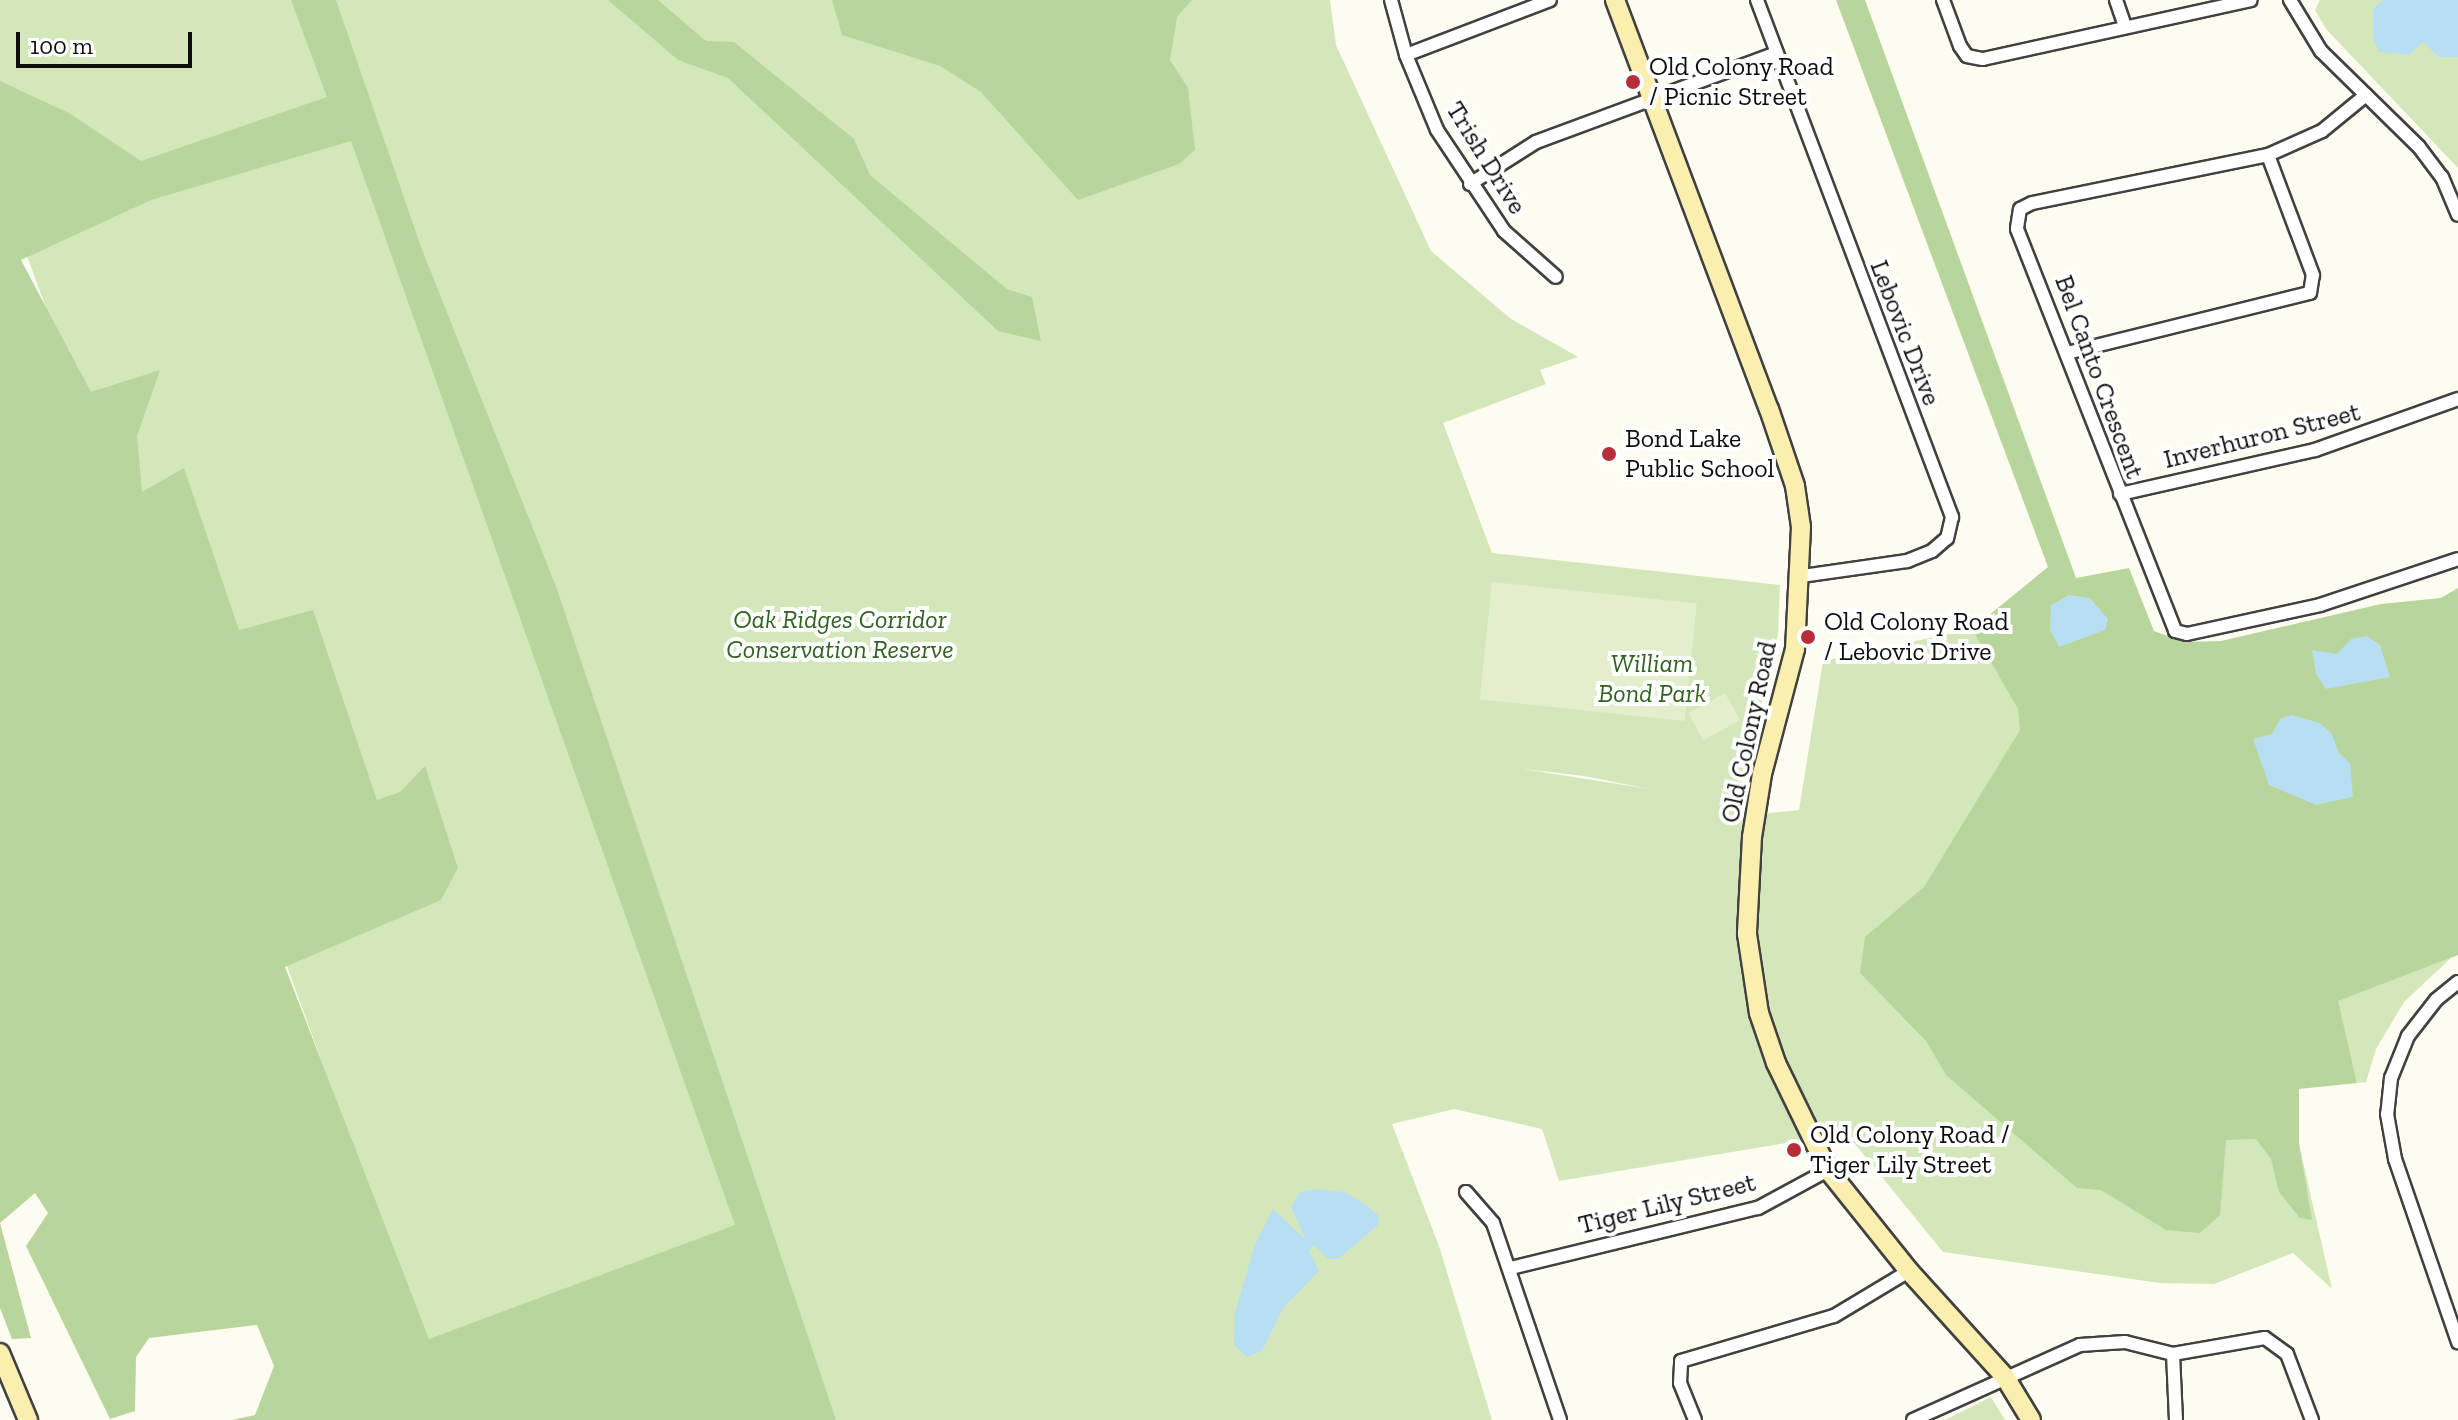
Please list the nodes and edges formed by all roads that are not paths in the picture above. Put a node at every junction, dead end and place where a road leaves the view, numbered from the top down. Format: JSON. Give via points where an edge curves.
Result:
{"nodes":[{"id":1,"x":1391,"y":0,"type":"edge"},
{"id":2,"x":1550,"y":0,"type":"edge"},
{"id":3,"x":1615,"y":0,"type":"edge"},
{"id":4,"x":1757,"y":0,"type":"edge"},
{"id":5,"x":1943,"y":0,"type":"edge"},
{"id":6,"x":2116,"y":0,"type":"edge"},
{"id":7,"x":2251,"y":0,"type":"edge"},
{"id":8,"x":2290,"y":0,"type":"edge"},
{"id":9,"x":2125,"y":26,"type":"junction"},
{"id":10,"x":1776,"y":53,"type":"junction"},
{"id":11,"x":1406,"y":55,"type":"junction"},
{"id":12,"x":2366,"y":95,"type":"junction"},
{"id":13,"x":1652,"y":98,"type":"junction"},
{"id":14,"x":2268,"y":155,"type":"junction"},
{"id":15,"x":1470,"y":184,"type":"junction"},
{"id":16,"x":2458,"y":215,"type":"edge"},
{"id":17,"x":1556,"y":277,"type":"dead end"},
{"id":18,"x":2067,"y":353,"type":"junction"},
{"id":19,"x":2458,"y":399,"type":"edge"},
{"id":20,"x":2120,"y":494,"type":"junction"},
{"id":21,"x":2458,"y":559,"type":"edge"},
{"id":22,"x":1801,"y":576,"type":"junction"},
{"id":23,"x":2458,"y":982,"type":"edge"},
{"id":24,"x":1828,"y":1170,"type":"junction"},
{"id":25,"x":1466,"y":1192,"type":"dead end"},
{"id":26,"x":1511,"y":1268,"type":"junction"},
{"id":27,"x":1909,"y":1271,"type":"junction"},
{"id":28,"x":2458,"y":1342,"type":"edge"},
{"id":29,"x":0,"y":1353,"type":"edge"},
{"id":30,"x":2173,"y":1354,"type":"junction"},
{"id":31,"x":2005,"y":1377,"type":"junction"},
{"id":32,"x":28,"y":1420,"type":"edge"},
{"id":33,"x":1560,"y":1420,"type":"edge"},
{"id":34,"x":1695,"y":1420,"type":"edge"},
{"id":35,"x":1913,"y":1420,"type":"edge"},
{"id":36,"x":2031,"y":1420,"type":"edge"},
{"id":37,"x":2176,"y":1420,"type":"edge"},
{"id":38,"x":2312,"y":1420,"type":"edge"}],
"edges":[{"from":1,"to":11,"type":"street","name":"Trish Drive"},
{"from":2,"to":11,"type":"street"},
{"from":3,"to":13,"type":"street","name":"Old Colony Road"},
{"from":4,"to":10,"type":"street","name":"Lebovic Drive"},
{"from":5,"to":9,"type":"street","via":[[1960,46],[1967,56],[1983,59]]},
{"from":6,"to":9,"type":"street"},
{"from":7,"to":9,"type":"street"},
{"from":8,"to":12,"type":"street","via":[[2321,51]]},
{"from":10,"to":13,"type":"street"},
{"from":10,"to":22,"type":"street","name":"Lebovic Drive","via":[[1952,517],[1947,538],[1919,556],[1885,566]]},
{"from":11,"to":15,"type":"street","name":"Trish Drive","via":[[1437,130]]},
{"from":12,"to":14,"type":"street","name":"Bel Canto Crescent","via":[[2322,131]]},
{"from":12,"to":16,"type":"street","via":[[2419,147],[2442,177]]},
{"from":13,"to":15,"type":"street","via":[[1536,142]]},
{"from":13,"to":22,"type":"street","name":"Old Colony Road","via":[[1795,486]]},
{"from":14,"to":18,"type":"street","via":[[2313,275],[2310,293]]},
{"from":14,"to":18,"type":"street","name":"Bel Canto Crescent","via":[[2020,209],[2017,229]]},
{"from":15,"to":17,"type":"street","name":"Trish Drive","via":[[1504,231]]},
{"from":18,"to":20,"type":"street","name":"Bel Canto Crescent"},
{"from":19,"to":20,"type":"street","name":"Inverhuron Street","via":[[2315,450]]},
{"from":20,"to":21,"type":"street","name":"Bel Canto Crescent","via":[[2167,622],[2181,633],[2320,605]]},
{"from":22,"to":24,"type":"street","name":"Old Colony Road","via":[[1795,649],[1762,774],[1752,837],[1747,934],[1759,1013],[1776,1063]]},
{"from":23,"to":28,"type":"street","via":[[2408,1036],[2391,1078],[2387,1114],[2395,1159]]},
{"from":24,"to":26,"type":"street","name":"Tiger Lily Street","via":[[1758,1208],[1639,1232]]},
{"from":24,"to":27,"type":"street","name":"Old Colony Road"},
{"from":25,"to":26,"type":"street","via":[[1493,1223]]},
{"from":26,"to":33,"type":"street"},
{"from":27,"to":31,"type":"street","name":"Old Colony Road"},
{"from":27,"to":34,"type":"street","via":[[1834,1316],[1681,1361],[1680,1383]]},
{"from":29,"to":32,"type":"street"},
{"from":30,"to":31,"type":"street","via":[[2125,1342],[2080,1345]]},
{"from":30,"to":37,"type":"street"},
{"from":30,"to":38,"type":"street","via":[[2265,1338],[2277,1343],[2287,1354]]},
{"from":31,"to":35,"type":"street"},
{"from":31,"to":36,"type":"street","name":"Old Colony Road"}]}
